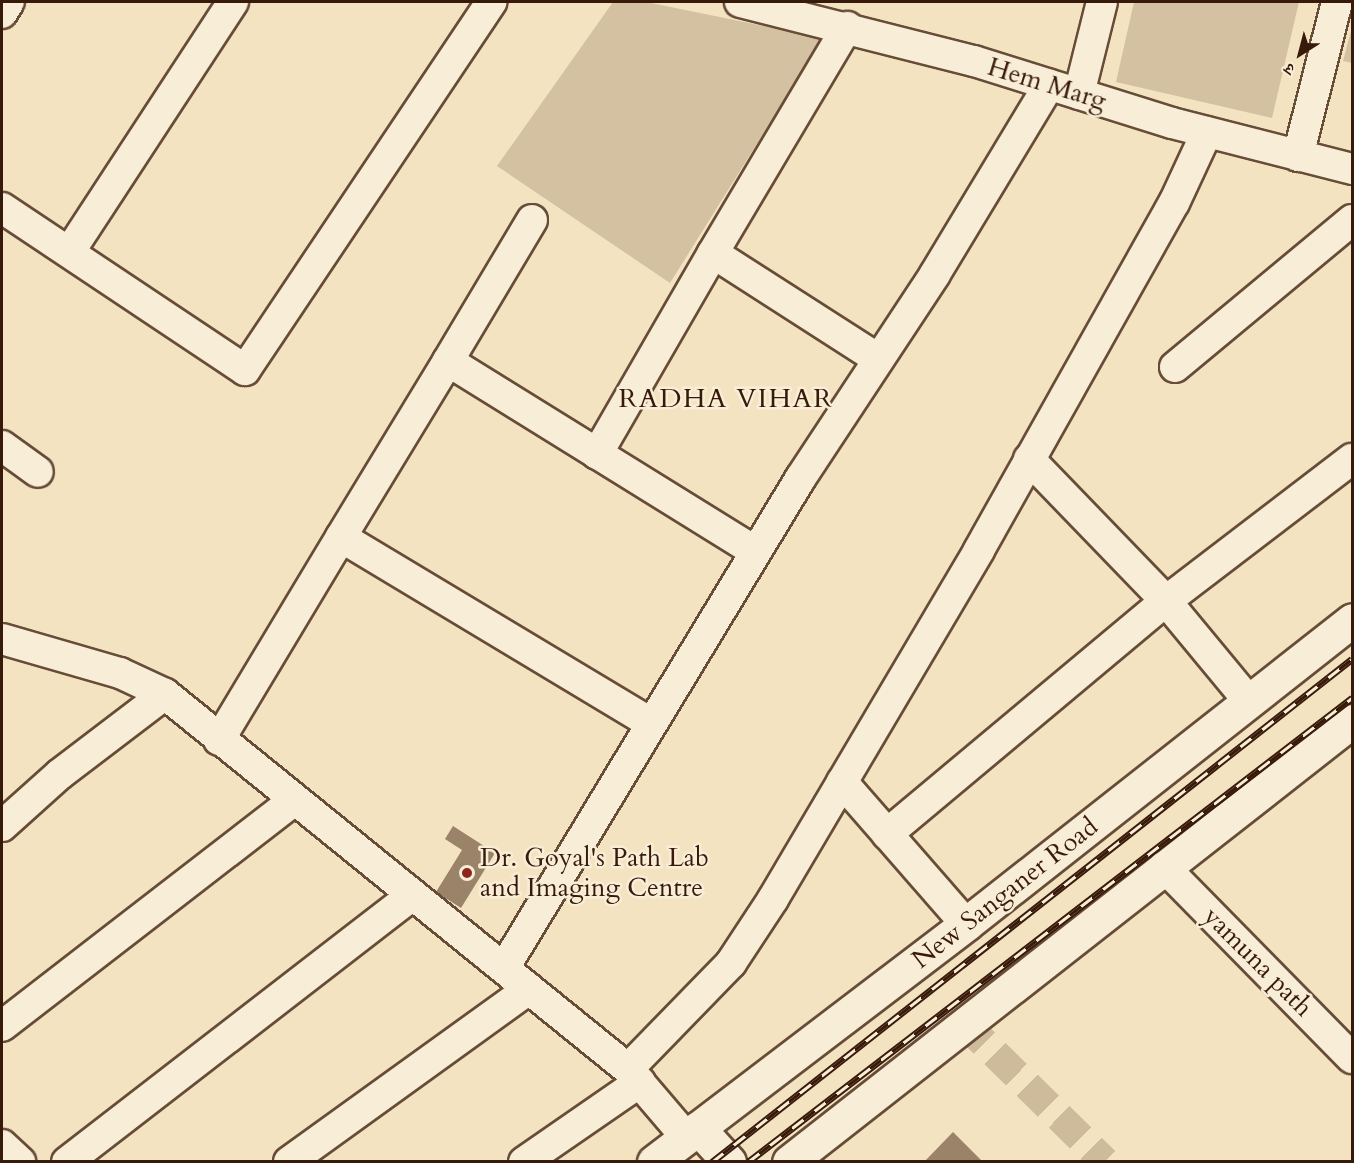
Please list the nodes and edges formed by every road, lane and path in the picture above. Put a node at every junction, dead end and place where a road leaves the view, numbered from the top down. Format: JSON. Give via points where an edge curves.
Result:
{"nodes":[{"id":1,"x":9,"y":2,"type":"edge"},
{"id":2,"x":233,"y":2,"type":"edge"},
{"id":3,"x":491,"y":2,"type":"edge"},
{"id":4,"x":740,"y":2,"type":"edge"},
{"id":5,"x":1102,"y":2,"type":"edge"},
{"id":6,"x":1336,"y":2,"type":"edge"},
{"id":7,"x":2,"y":13,"type":"edge"},
{"id":8,"x":847,"y":27,"type":"junction"},
{"id":9,"x":1049,"y":84,"type":"junction"},
{"id":10,"x":1079,"y":94,"type":"junction"},
{"id":11,"x":1207,"y":132,"type":"junction"},
{"id":12,"x":1299,"y":156,"type":"junction"},
{"id":13,"x":1353,"y":169,"type":"edge"},
{"id":14,"x":2,"y":208,"type":"edge"},
{"id":15,"x":532,"y":220,"type":"dead end"},
{"id":16,"x":1353,"y":220,"type":"edge"},
{"id":17,"x":69,"y":251,"type":"junction"},
{"id":18,"x":713,"y":253,"type":"junction"},
{"id":19,"x":878,"y":359,"type":"junction"},
{"id":20,"x":448,"y":361,"type":"junction"},
{"id":21,"x":1175,"y":367,"type":"dead end"},
{"id":22,"x":2,"y":446,"type":"edge"},
{"id":23,"x":597,"y":454,"type":"junction"},
{"id":24,"x":1029,"y":459,"type":"junction"},
{"id":25,"x":1353,"y":459,"type":"edge"},
{"id":26,"x":38,"y":472,"type":"dead end"},
{"id":27,"x":341,"y":537,"type":"junction"},
{"id":28,"x":755,"y":551,"type":"junction"},
{"id":29,"x":1166,"y":601,"type":"junction"},
{"id":30,"x":1353,"y":620,"type":"edge"},
{"id":31,"x":2,"y":639,"type":"edge"},
{"id":32,"x":165,"y":694,"type":"junction"},
{"id":33,"x":1248,"y":700,"type":"junction"},
{"id":34,"x":1353,"y":721,"type":"edge"},
{"id":35,"x":650,"y":723,"type":"junction"},
{"id":36,"x":219,"y":740,"type":"junction"},
{"id":37,"x":842,"y":782,"type":"junction"},
{"id":38,"x":294,"y":800,"type":"junction"},
{"id":39,"x":2,"y":826,"type":"edge"},
{"id":40,"x":887,"y":834,"type":"junction"},
{"id":41,"x":1164,"y":867,"type":"junction"},
{"id":42,"x":413,"y":895,"type":"junction"},
{"id":43,"x":966,"y":924,"type":"junction"},
{"id":44,"x":504,"y":968,"type":"junction"},
{"id":45,"x":529,"y":989,"type":"junction"},
{"id":46,"x":2,"y":1026,"type":"edge"},
{"id":47,"x":1353,"y":1058,"type":"edge"},
{"id":48,"x":634,"y":1076,"type":"junction"},
{"id":49,"x":2,"y":1145,"type":"edge"},
{"id":50,"x":678,"y":1148,"type":"edge"},
{"id":51,"x":20,"y":1161,"type":"edge"},
{"id":52,"x":67,"y":1161,"type":"edge"},
{"id":53,"x":289,"y":1161,"type":"edge"},
{"id":54,"x":524,"y":1161,"type":"edge"},
{"id":55,"x":729,"y":1161,"type":"edge"},
{"id":56,"x":789,"y":1161,"type":"edge"}],
"edges":[{"from":1,"to":7,"type":"street"},
{"from":2,"to":17,"type":"street"},
{"from":3,"to":17,"type":"street","via":[[245,370]]},
{"from":4,"to":8,"type":"street","name":"Hem Marg"},
{"from":5,"to":10,"type":"street"},
{"from":6,"to":12,"type":"street"},
{"from":8,"to":9,"type":"street","name":"Hem Marg"},
{"from":8,"to":18,"type":"street"},
{"from":9,"to":10,"type":"street","name":"Hem Marg"},
{"from":9,"to":19,"type":"street"},
{"from":10,"to":11,"type":"street","name":"Hem Marg"},
{"from":11,"to":12,"type":"street","name":"Hem Marg"},
{"from":11,"to":24,"type":"street","via":[[1174,203]]},
{"from":12,"to":13,"type":"street","name":"Hem Marg"},
{"from":14,"to":17,"type":"street"},
{"from":15,"to":20,"type":"street"},
{"from":16,"to":21,"type":"street"},
{"from":18,"to":19,"type":"street"},
{"from":18,"to":23,"type":"street"},
{"from":19,"to":28,"type":"street"},
{"from":20,"to":23,"type":"street"},
{"from":20,"to":27,"type":"street"},
{"from":22,"to":26,"type":"street"},
{"from":23,"to":28,"type":"street"},
{"from":24,"to":29,"type":"street"},
{"from":24,"to":37,"type":"street"},
{"from":25,"to":29,"type":"street"},
{"from":27,"to":35,"type":"street"},
{"from":27,"to":36,"type":"street"},
{"from":28,"to":35,"type":"street"},
{"from":29,"to":33,"type":"street"},
{"from":29,"to":40,"type":"street"},
{"from":30,"to":33,"type":"main road","name":"New Sanganer Road"},
{"from":31,"to":32,"type":"street","via":[[120,673]]},
{"from":32,"to":36,"type":"street"},
{"from":32,"to":39,"type":"street","via":[[60,774]]},
{"from":33,"to":43,"type":"main road","name":"New Sanganer Road"},
{"from":34,"to":41,"type":"main road"},
{"from":35,"to":44,"type":"street"},
{"from":36,"to":38,"type":"street"},
{"from":37,"to":40,"type":"street"},
{"from":37,"to":48,"type":"street","via":[[731,963]]},
{"from":38,"to":42,"type":"street"},
{"from":38,"to":46,"type":"street"},
{"from":40,"to":43,"type":"street"},
{"from":41,"to":47,"type":"street","name":"yamuna path"},
{"from":41,"to":56,"type":"main road"},
{"from":42,"to":44,"type":"street"},
{"from":42,"to":52,"type":"street"},
{"from":43,"to":50,"type":"main road","name":"New Sanganer Road"},
{"from":44,"to":45,"type":"street"},
{"from":45,"to":48,"type":"street"},
{"from":45,"to":53,"type":"street"},
{"from":48,"to":50,"type":"street"},
{"from":48,"to":54,"type":"street"},
{"from":49,"to":51,"type":"street"},
{"from":50,"to":55,"type":"main road"}]}
